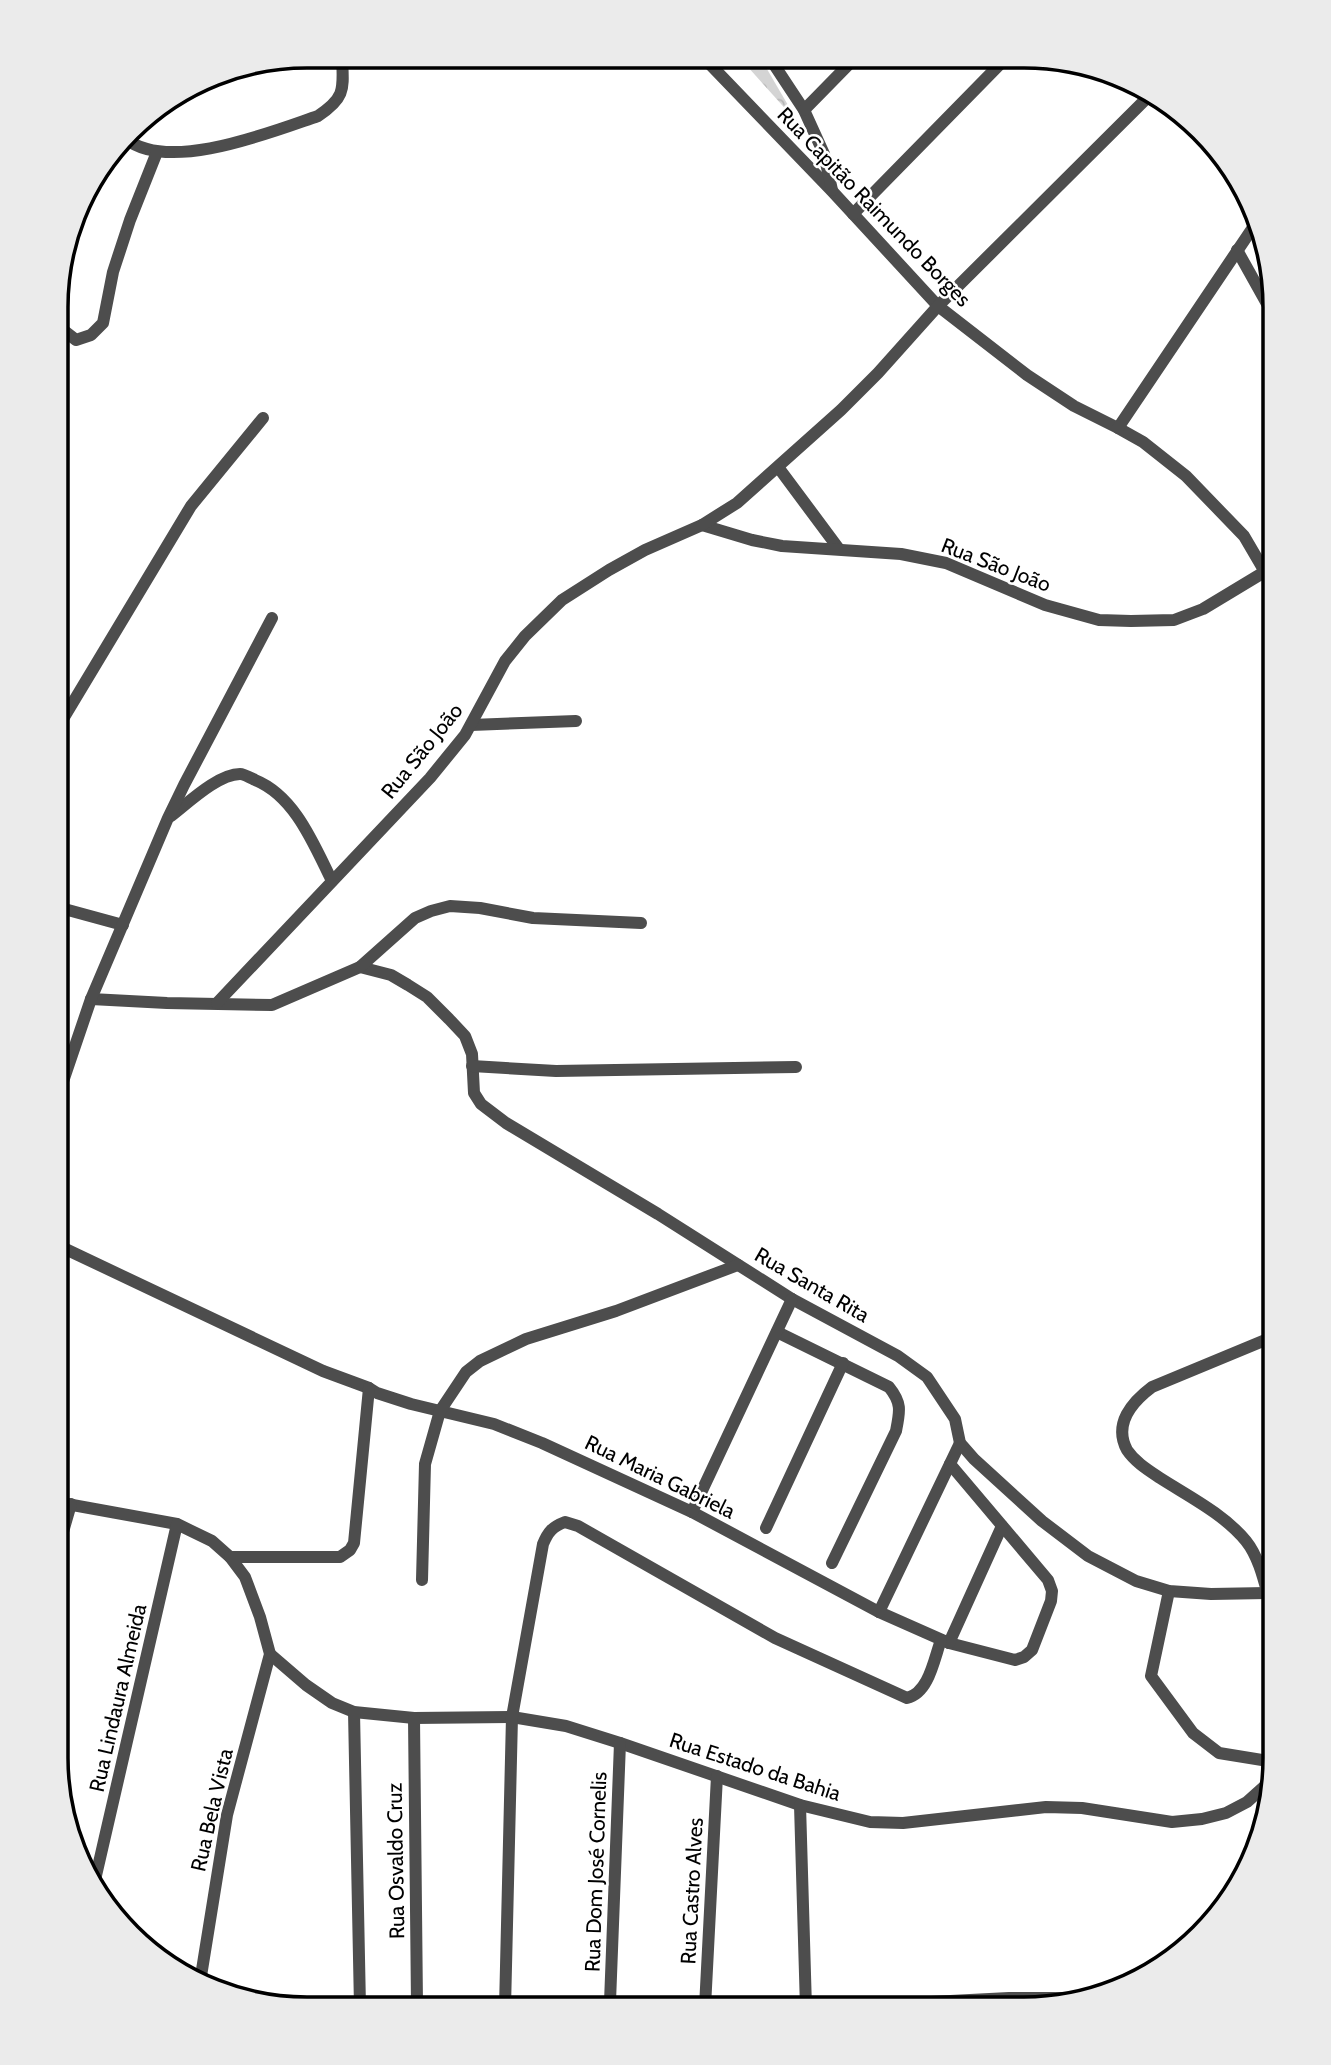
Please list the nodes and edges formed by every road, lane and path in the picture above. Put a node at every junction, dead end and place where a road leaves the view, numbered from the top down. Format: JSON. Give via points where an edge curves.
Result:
{"nodes":[{"id":1,"x":342,"y":68,"type":"edge"},
{"id":2,"x":714,"y":68,"type":"edge"},
{"id":3,"x":776,"y":68,"type":"edge"},
{"id":4,"x":845,"y":68,"type":"edge"},
{"id":5,"x":996,"y":68,"type":"edge"},
{"id":6,"x":1144,"y":101,"type":"edge"},
{"id":7,"x":804,"y":110,"type":"junction"},
{"id":8,"x":134,"y":144,"type":"edge"},
{"id":9,"x":156,"y":152,"type":"junction"},
{"id":10,"x":832,"y":191,"type":"junction"},
{"id":11,"x":853,"y":214,"type":"junction"},
{"id":12,"x":1250,"y":231,"type":"edge"},
{"id":13,"x":1237,"y":250,"type":"junction"},
{"id":14,"x":1262,"y":295,"type":"edge"},
{"id":15,"x":938,"y":306,"type":"junction"},
{"id":16,"x":68,"y":334,"type":"edge"},
{"id":17,"x":263,"y":418,"type":"dead end"},
{"id":18,"x":1118,"y":428,"type":"junction"},
{"id":19,"x":778,"y":467,"type":"junction"},
{"id":20,"x":702,"y":525,"type":"junction"},
{"id":21,"x":839,"y":549,"type":"junction"},
{"id":22,"x":1263,"y":567,"type":"edge"},
{"id":23,"x":1263,"y":574,"type":"edge"},
{"id":24,"x":272,"y":618,"type":"dead end"},
{"id":25,"x":68,"y":711,"type":"edge"},
{"id":26,"x":576,"y":722,"type":"dead end"},
{"id":27,"x":471,"y":725,"type":"junction"},
{"id":28,"x":168,"y":818,"type":"junction"},
{"id":29,"x":332,"y":881,"type":"junction"},
{"id":30,"x":68,"y":911,"type":"edge"},
{"id":31,"x":641,"y":923,"type":"dead end"},
{"id":32,"x":123,"y":925,"type":"junction"},
{"id":33,"x":360,"y":967,"type":"junction"},
{"id":34,"x":91,"y":999,"type":"junction"},
{"id":35,"x":217,"y":1003,"type":"junction"},
{"id":36,"x":472,"y":1066,"type":"junction"},
{"id":37,"x":68,"y":1067,"type":"edge"},
{"id":38,"x":796,"y":1067,"type":"dead end"},
{"id":39,"x":68,"y":1250,"type":"edge"},
{"id":40,"x":738,"y":1265,"type":"junction"},
{"id":41,"x":792,"y":1299,"type":"junction"},
{"id":42,"x":777,"y":1332,"type":"junction"},
{"id":43,"x":1262,"y":1341,"type":"edge"},
{"id":44,"x":843,"y":1363,"type":"junction"},
{"id":45,"x":369,"y":1388,"type":"junction"},
{"id":46,"x":440,"y":1410,"type":"junction"},
{"id":47,"x":960,"y":1443,"type":"junction"},
{"id":48,"x":950,"y":1464,"type":"junction"},
{"id":49,"x":68,"y":1504,"type":"edge"},
{"id":50,"x":71,"y":1504,"type":"junction"},
{"id":51,"x":692,"y":1512,"type":"junction"},
{"id":52,"x":68,"y":1514,"type":"edge"},
{"id":53,"x":177,"y":1524,"type":"junction"},
{"id":54,"x":1002,"y":1526,"type":"junction"},
{"id":55,"x":766,"y":1528,"type":"dead end"},
{"id":56,"x":230,"y":1557,"type":"junction"},
{"id":57,"x":832,"y":1563,"type":"dead end"},
{"id":58,"x":1262,"y":1577,"type":"edge"},
{"id":59,"x":422,"y":1580,"type":"dead end"},
{"id":60,"x":1169,"y":1591,"type":"junction"},
{"id":61,"x":1262,"y":1593,"type":"edge"},
{"id":62,"x":879,"y":1612,"type":"junction"},
{"id":63,"x":945,"y":1642,"type":"junction"},
{"id":64,"x":270,"y":1654,"type":"junction"},
{"id":65,"x":354,"y":1712,"type":"junction"},
{"id":66,"x":512,"y":1717,"type":"junction"},
{"id":67,"x":414,"y":1718,"type":"junction"},
{"id":68,"x":620,"y":1743,"type":"junction"},
{"id":69,"x":1262,"y":1760,"type":"edge"},
{"id":70,"x":717,"y":1776,"type":"junction"},
{"id":71,"x":1260,"y":1791,"type":"edge"},
{"id":72,"x":800,"y":1805,"type":"junction"},
{"id":73,"x":97,"y":1871,"type":"edge"},
{"id":74,"x":202,"y":1972,"type":"edge"},
{"id":75,"x":360,"y":1997,"type":"edge"},
{"id":76,"x":416,"y":1997,"type":"edge"},
{"id":77,"x":505,"y":1997,"type":"edge"},
{"id":78,"x":610,"y":1997,"type":"edge"},
{"id":79,"x":706,"y":1997,"type":"edge"},
{"id":80,"x":806,"y":1997,"type":"edge"}],
"edges":[{"from":1,"to":9,"type":"street","via":[[340,98],[318,116],[226,146]]},
{"from":2,"to":10,"type":"street","name":"Rua Capitão Raimundo Borges"},
{"from":3,"to":7,"type":"street"},
{"from":4,"to":7,"type":"street"},
{"from":5,"to":11,"type":"street"},
{"from":6,"to":15,"type":"street","name":"Rua São João"},
{"from":7,"to":10,"type":"street","via":[[824,154]]},
{"from":8,"to":9,"type":"street"},
{"from":9,"to":16,"type":"street","via":[[113,272],[103,323],[91,335],[76,340]]},
{"from":10,"to":11,"type":"street","name":"Rua Capitão Raimundo Borges"},
{"from":11,"to":15,"type":"street","name":"Rua Capitão Raimundo Borges"},
{"from":12,"to":13,"type":"street"},
{"from":13,"to":14,"type":"street"},
{"from":13,"to":18,"type":"street"},
{"from":15,"to":18,"type":"street","name":"Rua Capitão Raimundo Borges","via":[[1027,375]]},
{"from":15,"to":19,"type":"street","name":"Rua São João","via":[[878,373]]},
{"from":17,"to":25,"type":"street","via":[[191,506]]},
{"from":18,"to":22,"type":"street","name":"Rua Capitão Raimundo Borges","via":[[1143,442],[1194,484],[1244,536]]},
{"from":19,"to":20,"type":"street","name":"Rua São João","via":[[737,503]]},
{"from":19,"to":21,"type":"street"},
{"from":20,"to":21,"type":"street","name":"Rua São João","via":[[782,546]]},
{"from":20,"to":27,"type":"street","name":"Rua São João","via":[[645,550],[562,600],[505,661]]},
{"from":21,"to":23,"type":"street","name":"Rua São João","via":[[946,563],[1045,605],[1099,620],[1174,620],[1203,609]]},
{"from":24,"to":28,"type":"street"},
{"from":26,"to":27,"type":"street"},
{"from":27,"to":29,"type":"street","name":"Rua São João","via":[[430,778]]},
{"from":28,"to":29,"type":"street","via":[[221,779],[241,774],[284,799],[307,831]]},
{"from":28,"to":32,"type":"street"},
{"from":29,"to":35,"type":"street","name":"Rua São João"},
{"from":30,"to":32,"type":"street"},
{"from":31,"to":33,"type":"street","via":[[533,918],[450,906],[415,918]]},
{"from":32,"to":34,"type":"street"},
{"from":33,"to":35,"type":"street","via":[[272,1005]]},
{"from":33,"to":36,"type":"street","name":"Rua Santa Rita","via":[[391,975],[427,998],[465,1036]]},
{"from":34,"to":35,"type":"street"},
{"from":34,"to":37,"type":"street"},
{"from":36,"to":38,"type":"street","via":[[556,1072]]},
{"from":36,"to":40,"type":"street","name":"Rua Santa Rita","via":[[474,1093],[481,1104]]},
{"from":39,"to":45,"type":"street","name":"Rua Maria Gabriela","via":[[323,1371]]},
{"from":40,"to":41,"type":"street","name":"Rua Santa Rita"},
{"from":40,"to":46,"type":"street","via":[[526,1339],[480,1361]]},
{"from":41,"to":42,"type":"street"},
{"from":41,"to":47,"type":"street","name":"Rua Santa Rita","via":[[898,1356],[927,1377],[955,1419]]},
{"from":42,"to":44,"type":"street"},
{"from":42,"to":51,"type":"street"},
{"from":43,"to":58,"type":"street","via":[[1152,1387],[1136,1399],[1123,1422],[1123,1439],[1140,1465],[1227,1522],[1247,1542]]},
{"from":44,"to":55,"type":"street"},
{"from":44,"to":57,"type":"street","via":[[889,1387],[898,1399],[899,1415],[896,1431]]},
{"from":45,"to":46,"type":"street","name":"Rua Maria Gabriela"},
{"from":45,"to":56,"type":"street","via":[[350,1550],[340,1557]]},
{"from":46,"to":51,"type":"street","name":"Rua Maria Gabriela","via":[[542,1443]]},
{"from":46,"to":59,"type":"street","via":[[425,1464]]},
{"from":47,"to":48,"type":"street"},
{"from":47,"to":60,"type":"street","name":"Rua Santa Rita","via":[[1042,1521],[1088,1556],[1136,1581]]},
{"from":48,"to":54,"type":"street","name":"Rua Maria Gabriela"},
{"from":48,"to":62,"type":"street"},
{"from":49,"to":50,"type":"street"},
{"from":50,"to":52,"type":"street"},
{"from":50,"to":53,"type":"street"},
{"from":51,"to":62,"type":"street","name":"Rua Maria Gabriela"},
{"from":53,"to":56,"type":"street","via":[[212,1541]]},
{"from":53,"to":73,"type":"street","name":"Rua Lindaura Almeida"},
{"from":54,"to":63,"type":"street"},
{"from":54,"to":63,"type":"street","name":"Rua Maria Gabriela","via":[[1048,1580],[1052,1591],[1032,1650],[1015,1660]]},
{"from":56,"to":64,"type":"street","via":[[245,1577]]},
{"from":60,"to":61,"type":"street","name":"Rua Santa Rita"},
{"from":60,"to":69,"type":"street","via":[[1151,1676],[1193,1733],[1219,1753]]},
{"from":62,"to":63,"type":"street","name":"Rua Maria Gabriela"},
{"from":63,"to":66,"type":"street","via":[[923,1688],[907,1699],[787,1644],[565,1522],[548,1532],[543,1544]]},
{"from":64,"to":65,"type":"street","name":"Rua Estado da Bahia","via":[[331,1703]]},
{"from":64,"to":74,"type":"street","name":"Rua Bela Vista","via":[[227,1815]]},
{"from":65,"to":67,"type":"street","name":"Rua Estado da Bahia"},
{"from":65,"to":75,"type":"street"},
{"from":66,"to":67,"type":"street","name":"Rua Estado da Bahia"},
{"from":66,"to":68,"type":"street","name":"Rua Estado da Bahia","via":[[566,1726]]},
{"from":66,"to":77,"type":"street"},
{"from":67,"to":76,"type":"street","name":"Rua Osvaldo Cruz"},
{"from":68,"to":70,"type":"street","name":"Rua Estado da Bahia"},
{"from":68,"to":78,"type":"street","name":"Rua Dom José Cornelis"},
{"from":70,"to":72,"type":"street","name":"Rua Estado da Bahia"},
{"from":70,"to":79,"type":"street","name":"Rua Castro Alves"},
{"from":71,"to":72,"type":"street","name":"Rua Estado da Bahia","via":[[1226,1813],[1172,1822],[1046,1807],[903,1823],[870,1822]]},
{"from":72,"to":80,"type":"street"}]}
